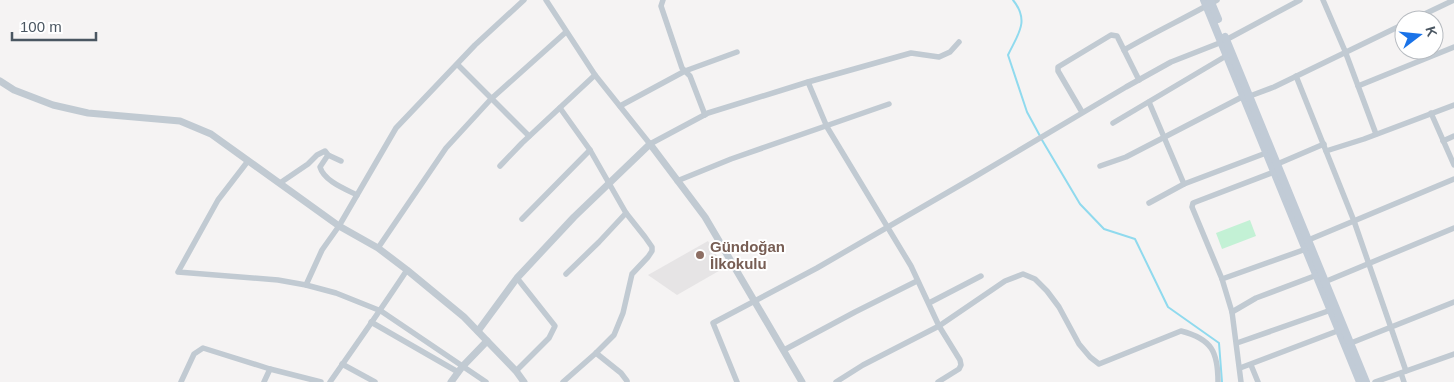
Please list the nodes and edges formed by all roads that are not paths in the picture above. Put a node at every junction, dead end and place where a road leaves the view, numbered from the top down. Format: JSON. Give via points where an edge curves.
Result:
{"nodes":[{"id":1,"x":524,"y":0,"type":"edge"},
{"id":2,"x":546,"y":0,"type":"edge"},
{"id":3,"x":663,"y":0,"type":"edge"},
{"id":4,"x":1300,"y":0,"type":"edge"},
{"id":5,"x":1323,"y":0,"type":"edge"},
{"id":6,"x":1454,"y":0,"type":"edge"},
{"id":7,"x":1210,"y":2,"type":"edge"},
{"id":8,"x":1433,"y":10,"type":"edge"},
{"id":9,"x":1394,"y":29,"type":"edge"},
{"id":10,"x":566,"y":32,"type":"junction"},
{"id":11,"x":1224,"y":40,"type":"junction"},
{"id":12,"x":959,"y":42,"type":"dead end"},
{"id":13,"x":1454,"y":47,"type":"edge"},
{"id":14,"x":1124,"y":50,"type":"junction"},
{"id":15,"x":1345,"y":51,"type":"junction"},
{"id":16,"x":737,"y":52,"type":"dead end"},
{"id":17,"x":1226,"y":56,"type":"junction"},
{"id":18,"x":458,"y":65,"type":"junction"},
{"id":19,"x":685,"y":71,"type":"junction"},
{"id":20,"x":595,"y":75,"type":"junction"},
{"id":21,"x":1296,"y":76,"type":"junction"},
{"id":22,"x":1139,"y":80,"type":"junction"},
{"id":23,"x":0,"y":81,"type":"edge"},
{"id":24,"x":808,"y":82,"type":"junction"},
{"id":25,"x":1358,"y":86,"type":"junction"},
{"id":26,"x":1246,"y":96,"type":"junction"},
{"id":27,"x":491,"y":99,"type":"junction"},
{"id":28,"x":1149,"y":102,"type":"junction"},
{"id":29,"x":889,"y":104,"type":"dead end"},
{"id":30,"x":1454,"y":105,"type":"edge"},
{"id":31,"x":620,"y":106,"type":"junction"},
{"id":32,"x":560,"y":108,"type":"junction"},
{"id":33,"x":1082,"y":112,"type":"junction"},
{"id":34,"x":1431,"y":113,"type":"junction"},
{"id":35,"x":705,"y":115,"type":"junction"},
{"id":36,"x":1113,"y":123,"type":"dead end"},
{"id":37,"x":827,"y":127,"type":"junction"},
{"id":38,"x":1376,"y":134,"type":"junction"},
{"id":39,"x":529,"y":136,"type":"junction"},
{"id":40,"x":1454,"y":136,"type":"edge"},
{"id":41,"x":1164,"y":137,"type":"junction"},
{"id":42,"x":1443,"y":141,"type":"junction"},
{"id":43,"x":650,"y":144,"type":"junction"},
{"id":44,"x":1324,"y":144,"type":"junction"},
{"id":45,"x":590,"y":150,"type":"junction"},
{"id":46,"x":1326,"y":151,"type":"junction"},
{"id":47,"x":1266,"y":153,"type":"junction"},
{"id":48,"x":328,"y":155,"type":"junction"},
{"id":49,"x":341,"y":160,"type":"dead end"},
{"id":50,"x":248,"y":161,"type":"junction"},
{"id":51,"x":500,"y":166,"type":"dead end"},
{"id":52,"x":1100,"y":166,"type":"dead end"},
{"id":53,"x":1454,"y":166,"type":"edge"},
{"id":54,"x":1274,"y":167,"type":"junction"},
{"id":55,"x":1454,"y":179,"type":"edge"},
{"id":56,"x":677,"y":181,"type":"junction"},
{"id":57,"x":280,"y":183,"type":"junction"},
{"id":58,"x":610,"y":183,"type":"junction"},
{"id":59,"x":1184,"y":184,"type":"junction"},
{"id":60,"x":357,"y":195,"type":"junction"},
{"id":61,"x":1149,"y":204,"type":"dead end"},
{"id":62,"x":626,"y":213,"type":"junction"},
{"id":63,"x":522,"y":219,"type":"dead end"},
{"id":64,"x":1354,"y":221,"type":"junction"},
{"id":65,"x":339,"y":226,"type":"junction"},
{"id":66,"x":888,"y":227,"type":"junction"},
{"id":67,"x":1454,"y":228,"type":"edge"},
{"id":68,"x":1306,"y":244,"type":"junction"},
{"id":69,"x":378,"y":248,"type":"junction"},
{"id":70,"x":1367,"y":263,"type":"junction"},
{"id":71,"x":407,"y":270,"type":"junction"},
{"id":72,"x":566,"y":274,"type":"dead end"},
{"id":73,"x":981,"y":276,"type":"dead end"},
{"id":74,"x":517,"y":278,"type":"junction"},
{"id":75,"x":1222,"y":279,"type":"junction"},
{"id":76,"x":917,"y":280,"type":"junction"},
{"id":77,"x":1321,"y":280,"type":"junction"},
{"id":78,"x":306,"y":285,"type":"junction"},
{"id":79,"x":754,"y":300,"type":"junction"},
{"id":80,"x":1454,"y":302,"type":"edge"},
{"id":81,"x":929,"y":303,"type":"junction"},
{"id":82,"x":1331,"y":310,"type":"junction"},
{"id":83,"x":381,"y":311,"type":"junction"},
{"id":84,"x":1232,"y":312,"type":"junction"},
{"id":85,"x":371,"y":322,"type":"junction"},
{"id":86,"x":939,"y":326,"type":"junction"},
{"id":87,"x":1392,"y":327,"type":"junction"},
{"id":88,"x":1340,"y":330,"type":"junction"},
{"id":89,"x":478,"y":331,"type":"junction"},
{"id":90,"x":487,"y":341,"type":"junction"},
{"id":91,"x":1236,"y":343,"type":"junction"},
{"id":92,"x":1351,"y":343,"type":"junction"},
{"id":93,"x":784,"y":350,"type":"junction"},
{"id":94,"x":596,"y":353,"type":"junction"},
{"id":95,"x":1454,"y":354,"type":"edge"},
{"id":96,"x":342,"y":364,"type":"junction"},
{"id":97,"x":1252,"y":365,"type":"junction"},
{"id":98,"x":1240,"y":368,"type":"junction"},
{"id":99,"x":270,"y":369,"type":"junction"},
{"id":100,"x":460,"y":369,"type":"junction"},
{"id":101,"x":516,"y":371,"type":"junction"},
{"id":102,"x":1403,"y":372,"type":"junction"},
{"id":103,"x":799,"y":381,"type":"edge"},
{"id":104,"x":181,"y":382,"type":"edge"},
{"id":105,"x":264,"y":382,"type":"edge"},
{"id":106,"x":321,"y":382,"type":"edge"},
{"id":107,"x":330,"y":382,"type":"edge"},
{"id":108,"x":375,"y":382,"type":"edge"},
{"id":109,"x":452,"y":382,"type":"edge"},
{"id":110,"x":486,"y":382,"type":"edge"},
{"id":111,"x":524,"y":382,"type":"edge"},
{"id":112,"x":563,"y":382,"type":"edge"},
{"id":113,"x":628,"y":382,"type":"edge"},
{"id":114,"x":737,"y":382,"type":"edge"},
{"id":115,"x":836,"y":382,"type":"edge"},
{"id":116,"x":938,"y":382,"type":"edge"},
{"id":117,"x":1218,"y":382,"type":"edge"},
{"id":118,"x":1241,"y":382,"type":"edge"},
{"id":119,"x":1258,"y":382,"type":"edge"},
{"id":120,"x":1360,"y":382,"type":"edge"},
{"id":121,"x":1366,"y":382,"type":"edge"},
{"id":122,"x":1375,"y":382,"type":"edge"},
{"id":123,"x":1404,"y":382,"type":"edge"}],
"edges":[{"from":1,"to":18,"type":"street"},
{"from":2,"to":10,"type":"street"},
{"from":3,"to":19,"type":"street","via":[[661,6]]},
{"from":4,"to":11,"type":"street"},
{"from":5,"to":15,"type":"street"},
{"from":6,"to":8,"type":"street"},
{"from":7,"to":11,"type":"main road"},
{"from":7,"to":14,"type":"street"},
{"from":9,"to":15,"type":"street"},
{"from":10,"to":20,"type":"street"},
{"from":10,"to":27,"type":"street"},
{"from":11,"to":17,"type":"main road"},
{"from":11,"to":22,"type":"street"},
{"from":11,"to":26,"type":"main road"},
{"from":12,"to":24,"type":"street","via":[[950,52],[939,57],[912,53]]},
{"from":13,"to":25,"type":"street"},
{"from":14,"to":22,"type":"street"},
{"from":14,"to":33,"type":"street","via":[[1117,36],[1111,34],[1058,67]]},
{"from":15,"to":21,"type":"street"},
{"from":15,"to":25,"type":"street"},
{"from":16,"to":19,"type":"street"},
{"from":17,"to":26,"type":"main road"},
{"from":17,"to":28,"type":"street"},
{"from":18,"to":27,"type":"street"},
{"from":18,"to":60,"type":"street","via":[[396,128]]},
{"from":19,"to":31,"type":"street"},
{"from":19,"to":35,"type":"street"},
{"from":20,"to":31,"type":"street"},
{"from":20,"to":32,"type":"street"},
{"from":21,"to":26,"type":"street"},
{"from":21,"to":44,"type":"street"},
{"from":22,"to":33,"type":"street"},
{"from":23,"to":50,"type":"street","via":[[35,99],[72,110],[180,121],[211,134]]},
{"from":24,"to":35,"type":"street"},
{"from":24,"to":37,"type":"street"},
{"from":25,"to":38,"type":"street"},
{"from":26,"to":41,"type":"street"},
{"from":26,"to":47,"type":"main road"},
{"from":26,"to":54,"type":"main road"},
{"from":27,"to":39,"type":"street"},
{"from":27,"to":69,"type":"street","via":[[446,148]]},
{"from":28,"to":36,"type":"street"},
{"from":28,"to":41,"type":"street"},
{"from":29,"to":37,"type":"street"},
{"from":30,"to":34,"type":"street"},
{"from":31,"to":43,"type":"street"},
{"from":32,"to":39,"type":"street"},
{"from":32,"to":45,"type":"street"},
{"from":33,"to":66,"type":"street"},
{"from":34,"to":38,"type":"street"},
{"from":34,"to":42,"type":"street"},
{"from":35,"to":43,"type":"street"},
{"from":37,"to":56,"type":"street"},
{"from":37,"to":66,"type":"street"},
{"from":38,"to":46,"type":"street"},
{"from":39,"to":51,"type":"street"},
{"from":40,"to":42,"type":"street"},
{"from":41,"to":52,"type":"street","via":[[1126,157]]},
{"from":41,"to":59,"type":"street"},
{"from":42,"to":53,"type":"street"},
{"from":43,"to":56,"type":"street"},
{"from":43,"to":58,"type":"street"},
{"from":44,"to":46,"type":"street"},
{"from":44,"to":54,"type":"street"},
{"from":45,"to":58,"type":"street"},
{"from":45,"to":63,"type":"street"},
{"from":46,"to":64,"type":"street"},
{"from":47,"to":54,"type":"main road"},
{"from":47,"to":59,"type":"street"},
{"from":48,"to":49,"type":"street"},
{"from":48,"to":57,"type":"street","via":[[324,152],[318,155]]},
{"from":48,"to":60,"type":"street","via":[[320,167],[322,174]]},
{"from":50,"to":57,"type":"street"},
{"from":50,"to":78,"type":"street","via":[[218,200],[178,272]]},
{"from":54,"to":68,"type":"main road"},
{"from":54,"to":75,"type":"street","via":[[1193,203],[1192,208]]},
{"from":55,"to":64,"type":"street"},
{"from":56,"to":79,"type":"street","via":[[705,217]]},
{"from":57,"to":65,"type":"street"},
{"from":58,"to":62,"type":"street"},
{"from":58,"to":74,"type":"street"},
{"from":59,"to":61,"type":"street"},
{"from":60,"to":65,"type":"street"},
{"from":62,"to":72,"type":"street"},
{"from":62,"to":94,"type":"street","via":[[646,237],[652,251],[632,274],[614,335]]},
{"from":64,"to":68,"type":"street"},
{"from":64,"to":70,"type":"street"},
{"from":65,"to":69,"type":"street"},
{"from":65,"to":78,"type":"street","via":[[322,250]]},
{"from":66,"to":76,"type":"street"},
{"from":66,"to":79,"type":"street"},
{"from":67,"to":70,"type":"street"},
{"from":68,"to":75,"type":"street"},
{"from":68,"to":77,"type":"main road"},
{"from":69,"to":71,"type":"street"},
{"from":70,"to":77,"type":"street"},
{"from":70,"to":87,"type":"street"},
{"from":71,"to":83,"type":"street"},
{"from":71,"to":89,"type":"street"},
{"from":73,"to":81,"type":"street"},
{"from":74,"to":89,"type":"street"},
{"from":74,"to":101,"type":"street","via":[[555,326],[549,338]]},
{"from":75,"to":84,"type":"street"},
{"from":76,"to":81,"type":"street"},
{"from":76,"to":93,"type":"street"},
{"from":77,"to":82,"type":"main road"},
{"from":77,"to":84,"type":"street","via":[[1256,298]]},
{"from":77,"to":92,"type":"main road"},
{"from":78,"to":83,"type":"street"},
{"from":79,"to":93,"type":"street"},
{"from":79,"to":114,"type":"street","via":[[713,323]]},
{"from":80,"to":87,"type":"street"},
{"from":81,"to":86,"type":"street"},
{"from":82,"to":88,"type":"main road"},
{"from":82,"to":91,"type":"street"},
{"from":83,"to":85,"type":"street"},
{"from":83,"to":100,"type":"street"},
{"from":84,"to":91,"type":"street"},
{"from":85,"to":96,"type":"street"},
{"from":85,"to":100,"type":"street"},
{"from":86,"to":115,"type":"street"},
{"from":86,"to":116,"type":"street","via":[[961,366]]},
{"from":86,"to":117,"type":"street","via":[[1004,281],[1023,274],[1036,279],[1047,291],[1079,344],[1099,364],[1181,331],[1194,334],[1215,352]]},
{"from":87,"to":92,"type":"street"},
{"from":87,"to":102,"type":"street"},
{"from":88,"to":97,"type":"street"},
{"from":88,"to":120,"type":"main road"},
{"from":89,"to":90,"type":"street"},
{"from":90,"to":100,"type":"street"},
{"from":90,"to":101,"type":"street"},
{"from":91,"to":98,"type":"street"},
{"from":92,"to":121,"type":"main road"},
{"from":93,"to":103,"type":"street"},
{"from":94,"to":112,"type":"street"},
{"from":94,"to":113,"type":"street"},
{"from":95,"to":102,"type":"street"},
{"from":96,"to":107,"type":"street"},
{"from":96,"to":108,"type":"street"},
{"from":97,"to":98,"type":"street"},
{"from":97,"to":119,"type":"street"},
{"from":98,"to":118,"type":"street"},
{"from":99,"to":104,"type":"street","via":[[203,348],[194,354]]},
{"from":99,"to":105,"type":"street"},
{"from":99,"to":106,"type":"street"},
{"from":100,"to":109,"type":"street"},
{"from":100,"to":110,"type":"street"},
{"from":101,"to":111,"type":"street"},
{"from":102,"to":122,"type":"street"},
{"from":102,"to":123,"type":"street"}]}
